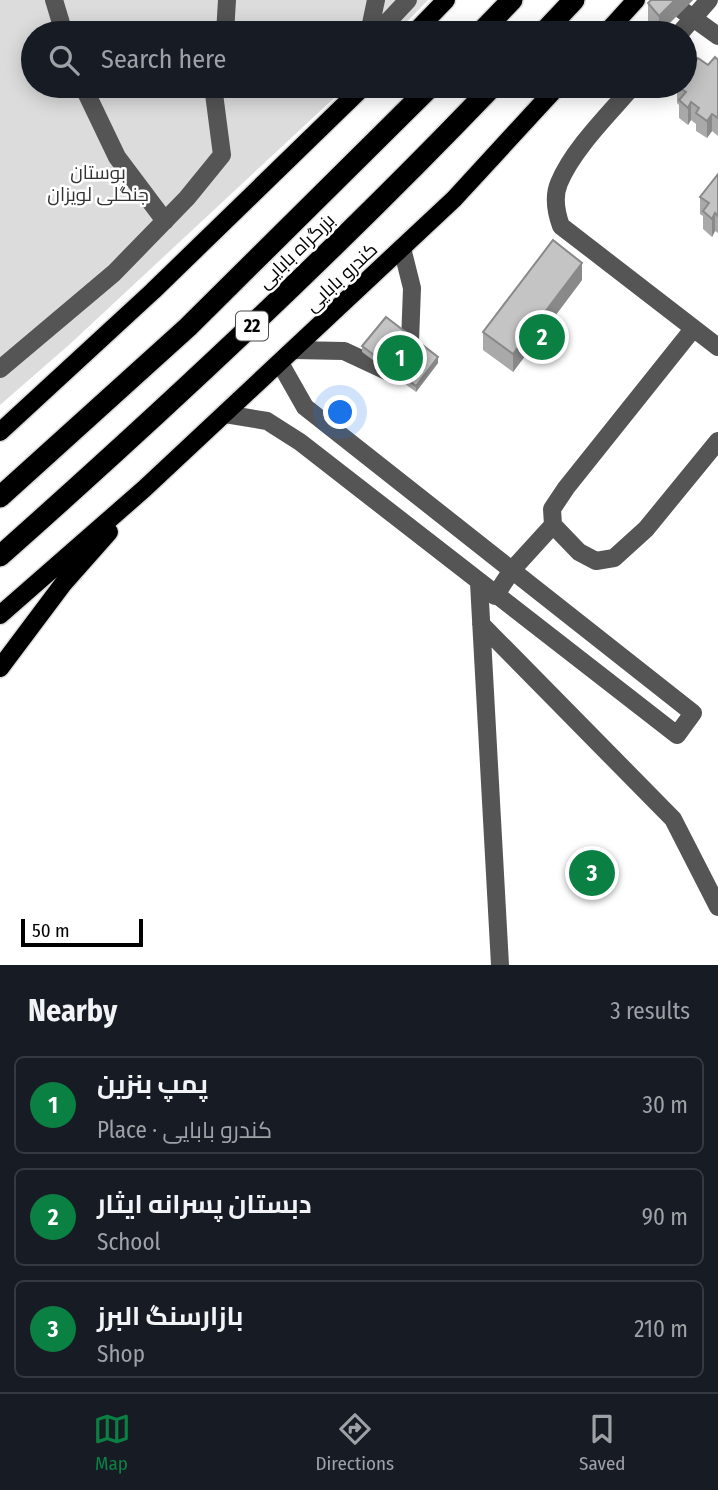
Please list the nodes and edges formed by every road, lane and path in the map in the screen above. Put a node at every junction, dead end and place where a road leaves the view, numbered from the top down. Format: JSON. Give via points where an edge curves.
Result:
{"nodes":[{"id":1,"x":54,"y":0,"type":"edge"},
{"id":2,"x":227,"y":0,"type":"edge"},
{"id":3,"x":376,"y":0,"type":"edge"},
{"id":4,"x":408,"y":0,"type":"edge"},
{"id":5,"x":446,"y":0,"type":"edge"},
{"id":6,"x":512,"y":0,"type":"edge"},
{"id":7,"x":574,"y":0,"type":"edge"},
{"id":8,"x":636,"y":0,"type":"edge"},
{"id":9,"x":668,"y":0,"type":"edge"},
{"id":10,"x":709,"y":0,"type":"edge"},
{"id":11,"x":695,"y":17,"type":"junction"},
{"id":12,"x":60,"y":21,"type":"edge"},
{"id":13,"x":226,"y":21,"type":"edge"},
{"id":14,"x":372,"y":21,"type":"edge"},
{"id":15,"x":388,"y":21,"type":"edge"},
{"id":16,"x":426,"y":21,"type":"edge"},
{"id":17,"x":492,"y":21,"type":"edge"},
{"id":18,"x":554,"y":21,"type":"edge"},
{"id":19,"x":617,"y":21,"type":"edge"},
{"id":20,"x":691,"y":21,"type":"edge"},
{"id":21,"x":718,"y":36,"type":"edge"},
{"id":22,"x":89,"y":98,"type":"edge"},
{"id":23,"x":215,"y":98,"type":"edge"},
{"id":24,"x":353,"y":98,"type":"edge"},
{"id":25,"x":419,"y":98,"type":"edge"},
{"id":26,"x":482,"y":98,"type":"edge"},
{"id":27,"x":547,"y":98,"type":"edge"},
{"id":28,"x":623,"y":98,"type":"edge"},
{"id":29,"x":165,"y":220,"type":"junction"},
{"id":30,"x":402,"y":248,"type":"junction"},
{"id":31,"x":694,"y":329,"type":"junction"},
{"id":32,"x":718,"y":347,"type":"edge"},
{"id":33,"x":286,"y":356,"type":"junction"},
{"id":34,"x":0,"y":369,"type":"edge"},
{"id":35,"x":225,"y":414,"type":"junction"},
{"id":36,"x":0,"y":432,"type":"edge"},
{"id":37,"x":718,"y":441,"type":"edge"},
{"id":38,"x":161,"y":473,"type":"junction"},
{"id":39,"x":0,"y":497,"type":"edge"},
{"id":40,"x":553,"y":525,"type":"junction"},
{"id":41,"x":0,"y":556,"type":"edge"},
{"id":42,"x":512,"y":570,"type":"junction"},
{"id":43,"x":479,"y":583,"type":"junction"},
{"id":44,"x":495,"y":596,"type":"junction"},
{"id":45,"x":0,"y":615,"type":"edge"},
{"id":46,"x":481,"y":624,"type":"junction"},
{"id":47,"x":0,"y":668,"type":"edge"},
{"id":48,"x":718,"y":907,"type":"edge"},
{"id":49,"x":500,"y":965,"type":"edge"}],
"edges":[{"from":1,"to":12,"type":"street"},
{"from":2,"to":13,"type":"street"},
{"from":3,"to":14,"type":"street"},
{"from":4,"to":15,"type":"street"},
{"from":5,"to":16,"type":"main road"},
{"from":6,"to":17,"type":"highway"},
{"from":7,"to":18,"type":"highway"},
{"from":8,"to":19,"type":"main road"},
{"from":9,"to":11,"type":"street"},
{"from":10,"to":11,"type":"street"},
{"from":11,"to":20,"type":"street"},
{"from":11,"to":21,"type":"street"},
{"from":22,"to":29,"type":"street","via":[[117,157]]},
{"from":23,"to":29,"type":"street","via":[[222,155]]},
{"from":24,"to":36,"type":"main road"},
{"from":25,"to":39,"type":"highway","name":"بزرگراه بابایی","number":"22","via":[[188,327]]},
{"from":26,"to":41,"type":"highway","name":"بزرگراه بابایی","number":"22","via":[[218,359]]},
{"from":27,"to":30,"type":"main road","name":"کندرو بابایی"},
{"from":28,"to":31,"type":"street","via":[[558,184],[555,210],[561,226]]},
{"from":29,"to":34,"type":"street","via":[[114,273]]},
{"from":30,"to":33,"type":"main road","name":"کندرو بابایی"},
{"from":30,"to":33,"type":"street","via":[[412,288],[410,342],[389,372],[344,351]]},
{"from":31,"to":32,"type":"street"},
{"from":31,"to":40,"type":"street","via":[[566,488],[552,509]]},
{"from":33,"to":35,"type":"main road","name":"کندرو بابایی"},
{"from":33,"to":42,"type":"street","via":[[305,407]]},
{"from":35,"to":38,"type":"main road","name":"کندرو بابایی"},
{"from":35,"to":43,"type":"street","via":[[267,421],[300,442]]},
{"from":37,"to":40,"type":"street","via":[[646,529],[614,558],[596,561],[579,552]]},
{"from":38,"to":45,"type":"main road","name":"کندرو بابایی"},
{"from":38,"to":47,"type":"main road","via":[[63,584]]},
{"from":40,"to":42,"type":"street"},
{"from":42,"to":44,"type":"street"},
{"from":42,"to":44,"type":"street","via":[[693,713],[677,735]]},
{"from":43,"to":44,"type":"street"},
{"from":43,"to":46,"type":"street"},
{"from":46,"to":48,"type":"street","via":[[673,819]]},
{"from":46,"to":49,"type":"street"}]}
